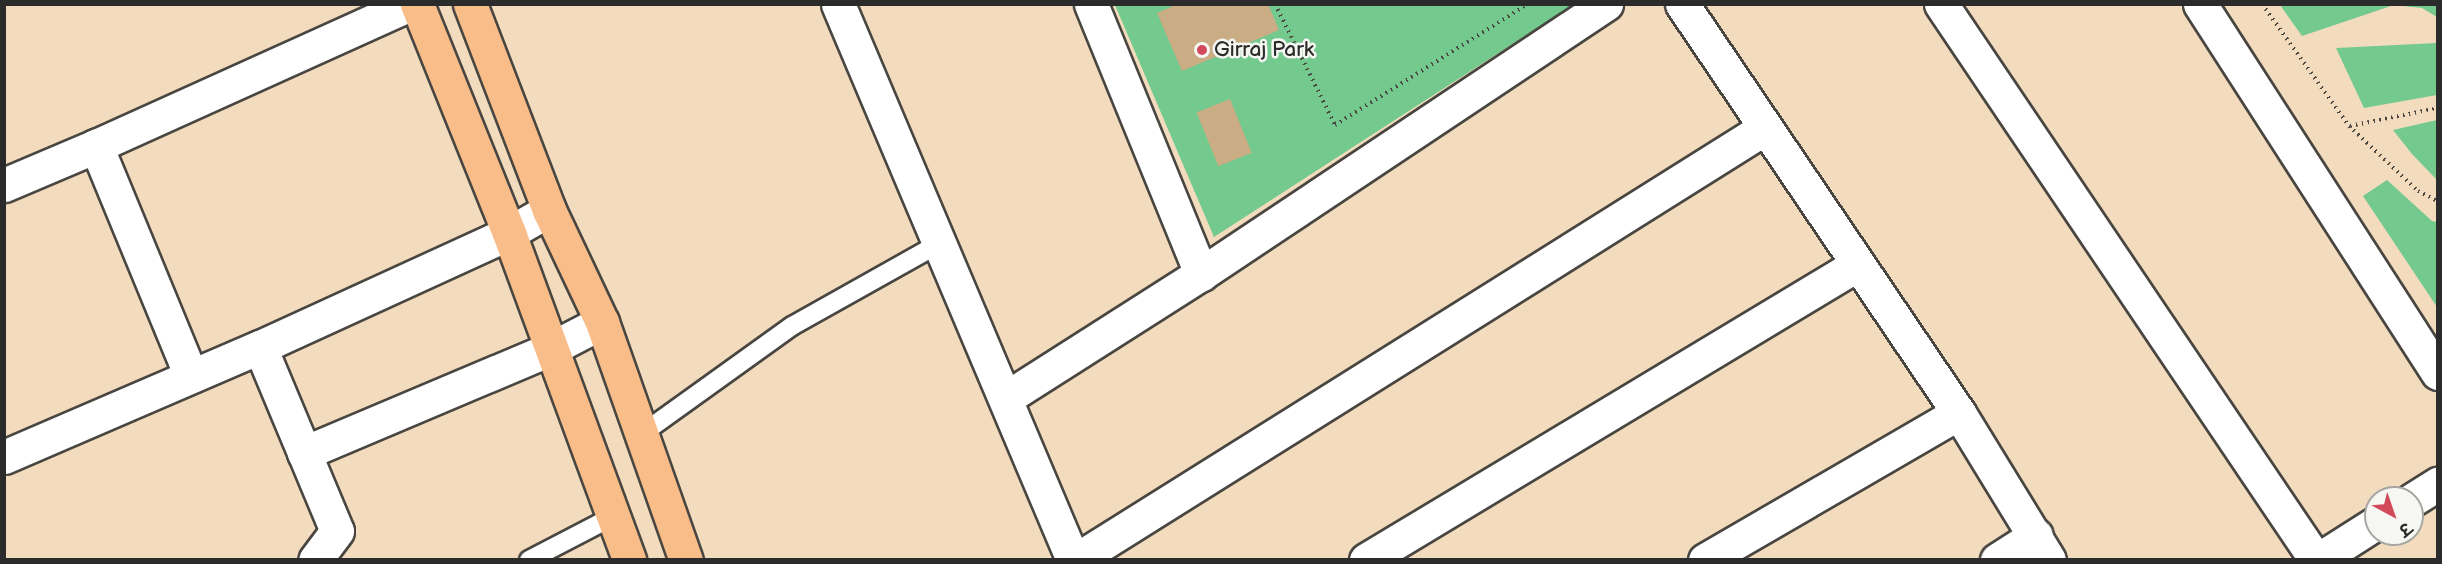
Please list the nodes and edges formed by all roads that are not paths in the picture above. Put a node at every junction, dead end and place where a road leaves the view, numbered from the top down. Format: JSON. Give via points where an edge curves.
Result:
{"nodes":[{"id":1,"x":411,"y":4,"type":"edge"},
{"id":2,"x":417,"y":4,"type":"edge"},
{"id":3,"x":470,"y":4,"type":"edge"},
{"id":4,"x":838,"y":4,"type":"edge"},
{"id":5,"x":1090,"y":4,"type":"edge"},
{"id":6,"x":1606,"y":4,"type":"edge"},
{"id":7,"x":1682,"y":4,"type":"edge"},
{"id":8,"x":1941,"y":4,"type":"edge"},
{"id":9,"x":2200,"y":4,"type":"edge"},
{"id":10,"x":1765,"y":128,"type":"junction"},
{"id":11,"x":96,"y":146,"type":"junction"},
{"id":12,"x":4,"y":184,"type":"edge"},
{"id":13,"x":549,"y":210,"type":"junction"},
{"id":14,"x":508,"y":233,"type":"junction"},
{"id":15,"x":940,"y":243,"type":"junction"},
{"id":16,"x":1858,"y":264,"type":"junction"},
{"id":17,"x":1201,"y":273,"type":"junction"},
{"id":18,"x":602,"y":322,"type":"junction"},
{"id":19,"x":260,"y":347,"type":"junction"},
{"id":20,"x":552,"y":348,"type":"junction"},
{"id":21,"x":2438,"y":373,"type":"edge"},
{"id":22,"x":191,"y":376,"type":"junction"},
{"id":23,"x":1006,"y":398,"type":"junction"},
{"id":24,"x":1959,"y":413,"type":"junction"},
{"id":25,"x":643,"y":433,"type":"junction"},
{"id":26,"x":304,"y":453,"type":"junction"},
{"id":27,"x":4,"y":457,"type":"edge"},
{"id":28,"x":2438,"y":484,"type":"edge"},
{"id":29,"x":2424,"y":493,"type":"edge"},
{"id":30,"x":612,"y":517,"type":"junction"},
{"id":31,"x":2364,"y":531,"type":"edge"},
{"id":32,"x":2042,"y":547,"type":"edge"},
{"id":33,"x":315,"y":560,"type":"edge"},
{"id":34,"x":528,"y":560,"type":"edge"},
{"id":35,"x":629,"y":560,"type":"edge"},
{"id":36,"x":686,"y":560,"type":"edge"},
{"id":37,"x":1075,"y":560,"type":"edge"},
{"id":38,"x":1366,"y":560,"type":"edge"},
{"id":39,"x":1705,"y":560,"type":"edge"},
{"id":40,"x":1997,"y":560,"type":"edge"},
{"id":41,"x":2317,"y":560,"type":"edge"}],
"edges":[{"from":1,"to":11,"type":"street"},
{"from":2,"to":14,"type":"main road"},
{"from":3,"to":13,"type":"main road"},
{"from":4,"to":15,"type":"street"},
{"from":5,"to":17,"type":"street"},
{"from":6,"to":17,"type":"street"},
{"from":7,"to":10,"type":"street"},
{"from":8,"to":41,"type":"street"},
{"from":9,"to":21,"type":"street"},
{"from":10,"to":16,"type":"street"},
{"from":10,"to":37,"type":"street"},
{"from":11,"to":12,"type":"street"},
{"from":11,"to":22,"type":"street"},
{"from":13,"to":14,"type":"street"},
{"from":13,"to":18,"type":"main road"},
{"from":14,"to":19,"type":"street"},
{"from":14,"to":20,"type":"main road"},
{"from":15,"to":23,"type":"street"},
{"from":15,"to":25,"type":"lane","via":[[792,326]]},
{"from":16,"to":24,"type":"street"},
{"from":16,"to":38,"type":"street"},
{"from":17,"to":23,"type":"street"},
{"from":18,"to":20,"type":"street"},
{"from":18,"to":25,"type":"main road"},
{"from":19,"to":22,"type":"street"},
{"from":19,"to":26,"type":"street"},
{"from":20,"to":26,"type":"street"},
{"from":20,"to":30,"type":"main road"},
{"from":22,"to":27,"type":"street"},
{"from":23,"to":37,"type":"street"},
{"from":24,"to":32,"type":"street"},
{"from":24,"to":39,"type":"street"},
{"from":25,"to":36,"type":"main road"},
{"from":26,"to":33,"type":"street","via":[[337,531]]},
{"from":28,"to":29,"type":"street"},
{"from":30,"to":34,"type":"lane"},
{"from":30,"to":35,"type":"main road"},
{"from":31,"to":41,"type":"street"},
{"from":32,"to":40,"type":"street"}]}
